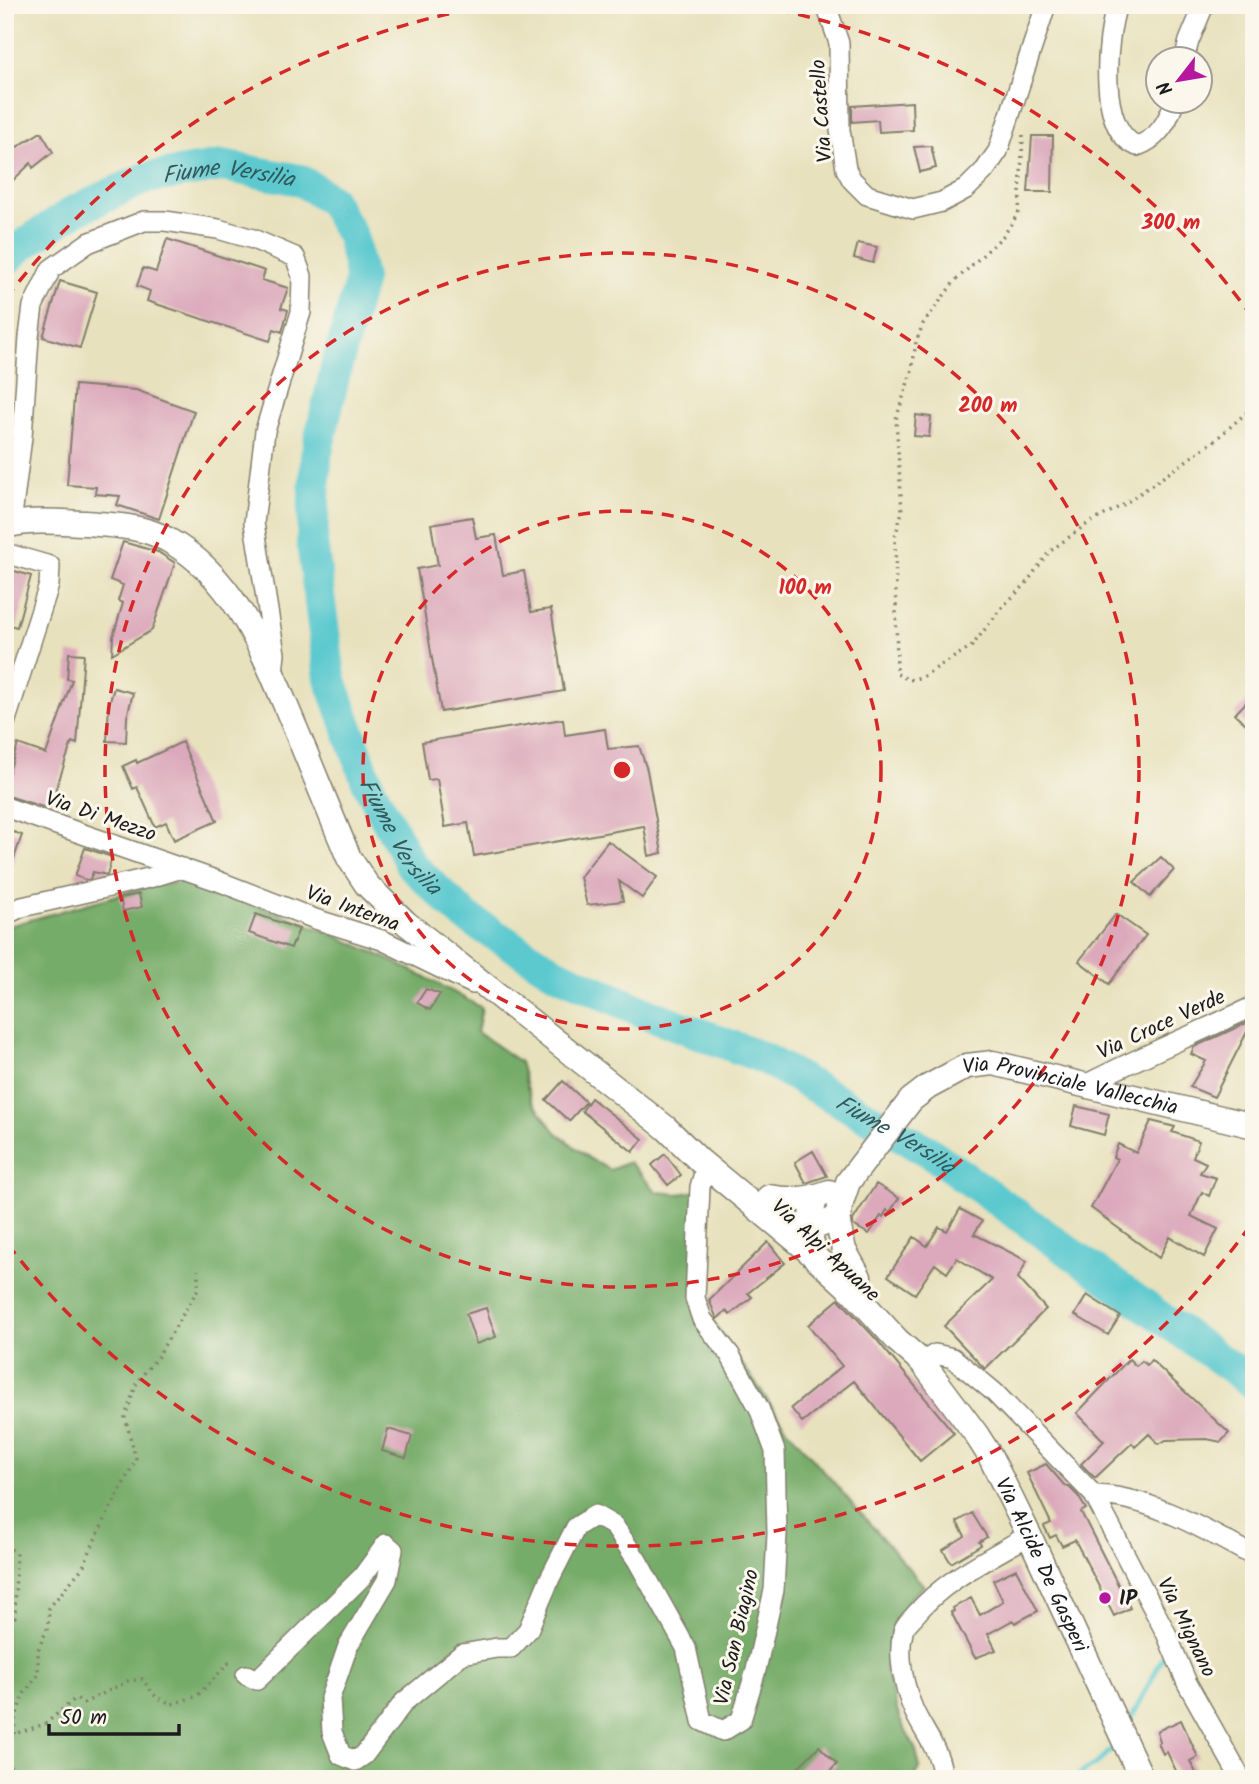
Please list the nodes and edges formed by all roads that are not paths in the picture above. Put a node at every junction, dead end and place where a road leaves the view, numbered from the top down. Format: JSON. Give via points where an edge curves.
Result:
{"nodes":[{"id":1,"x":826,"y":5,"type":"edge"},
{"id":2,"x":1046,"y":5,"type":"edge"},
{"id":3,"x":1116,"y":5,"type":"edge"},
{"id":4,"x":1204,"y":5,"type":"edge"},
{"id":5,"x":1188,"y":46,"type":"edge"},
{"id":6,"x":1169,"y":116,"type":"edge"},
{"id":7,"x":8,"y":525,"type":"edge"},
{"id":8,"x":5,"y":553,"type":"edge"},
{"id":9,"x":273,"y":676,"type":"junction"},
{"id":10,"x":5,"y":723,"type":"edge"},
{"id":11,"x":5,"y":807,"type":"edge"},
{"id":12,"x":182,"y":868,"type":"junction"},
{"id":13,"x":5,"y":915,"type":"edge"},
{"id":14,"x":505,"y":1000,"type":"junction"},
{"id":15,"x":1254,"y":1006,"type":"edge"},
{"id":16,"x":1087,"y":1084,"type":"junction"},
{"id":17,"x":1254,"y":1126,"type":"edge"},
{"id":18,"x":675,"y":1137,"type":"junction"},
{"id":19,"x":706,"y":1166,"type":"junction"},
{"id":20,"x":854,"y":1173,"type":"junction"},
{"id":21,"x":769,"y":1197,"type":"junction"},
{"id":22,"x":815,"y":1198,"type":"junction"},
{"id":23,"x":838,"y":1217,"type":"junction"},
{"id":24,"x":806,"y":1238,"type":"junction"},
{"id":25,"x":856,"y":1285,"type":"junction"},
{"id":26,"x":922,"y":1363,"type":"junction"},
{"id":27,"x":1094,"y":1495,"type":"junction"},
{"id":28,"x":1029,"y":1535,"type":"junction"},
{"id":29,"x":1254,"y":1556,"type":"edge"},
{"id":30,"x":246,"y":1675,"type":"road end"},
{"id":31,"x":942,"y":1779,"type":"edge"},
{"id":32,"x":1142,"y":1779,"type":"edge"},
{"id":33,"x":1241,"y":1779,"type":"edge"}],
"edges":[{"from":1,"to":2,"type":"street","name":"Via Castello","via":[[839,43],[840,130],[846,169],[867,195],[913,209],[943,202],[966,189],[998,151]]},
{"from":3,"to":6,"type":"street","via":[[1106,66],[1122,135],[1137,146],[1150,141]]},
{"from":4,"to":5,"type":"street"},
{"from":7,"to":9,"type":"main road","via":[[98,524],[166,538],[202,562],[242,611]]},
{"from":7,"to":9,"type":"street","via":[[22,437],[33,306],[51,269],[88,243],[144,221],[218,229],[295,257],[302,276],[301,312],[265,432],[254,523],[275,654]]},
{"from":8,"to":10,"type":"street","via":[[50,566],[49,585]]},
{"from":9,"to":14,"type":"main road","via":[[349,858],[366,885],[406,923]]},
{"from":11,"to":12,"type":"street","name":"Via Di Mezzo"},
{"from":12,"to":13,"type":"street"},
{"from":12,"to":14,"type":"street","name":"Via Interna","via":[[382,940]]},
{"from":14,"to":18,"type":"main road"},
{"from":15,"to":16,"type":"street","name":"Via Croce Verde"},
{"from":16,"to":17,"type":"main road","name":"Via Provinciale Vallecchia"},
{"from":16,"to":20,"type":"main road","name":"Via Provinciale Vallecchia","via":[[993,1063],[967,1066],[911,1100]]},
{"from":18,"to":19,"type":"main road"},
{"from":18,"to":21,"type":"main road","name":"Via Alpi Apuane","via":[[715,1156]]},
{"from":19,"to":24,"type":"main road"},
{"from":19,"to":30,"type":"street","name":"Via San Biagino","via":[[700,1187],[695,1298],[702,1319],[730,1355],[759,1408],[775,1451],[774,1590],[741,1720],[723,1731],[702,1721],[686,1647],[614,1526],[595,1515],[576,1527],[528,1630],[511,1648],[462,1654],[404,1702],[355,1761],[341,1755],[332,1732],[330,1698],[348,1646],[387,1580],[393,1550],[386,1544],[362,1577],[257,1680]]},
{"from":20,"to":22,"type":"main road"},
{"from":20,"to":23,"type":"main road"},
{"from":21,"to":22,"type":"main road"},
{"from":21,"to":24,"type":"main road","name":"Via Alpi Apuane"},
{"from":22,"to":24,"type":"main road"},
{"from":23,"to":24,"type":"main road"},
{"from":23,"to":25,"type":"main road"},
{"from":24,"to":25,"type":"main road","name":"Via Alpi Apuane"},
{"from":25,"to":26,"type":"main road","name":"Via Alpi Apuane","via":[[898,1341]]},
{"from":26,"to":27,"type":"street","name":"Via Mignano","via":[[935,1354],[961,1363]]},
{"from":26,"to":28,"type":"main road","name":"Via Alcide De Gasperi","via":[[990,1456]]},
{"from":27,"to":29,"type":"street","via":[[1113,1495],[1163,1511]]},
{"from":27,"to":33,"type":"street","name":"Via Mignano"},
{"from":28,"to":31,"type":"street","via":[[935,1593],[903,1629],[901,1651],[908,1690],[943,1765]]},
{"from":28,"to":32,"type":"main road","name":"Via Alcide De Gasperi"}]}
